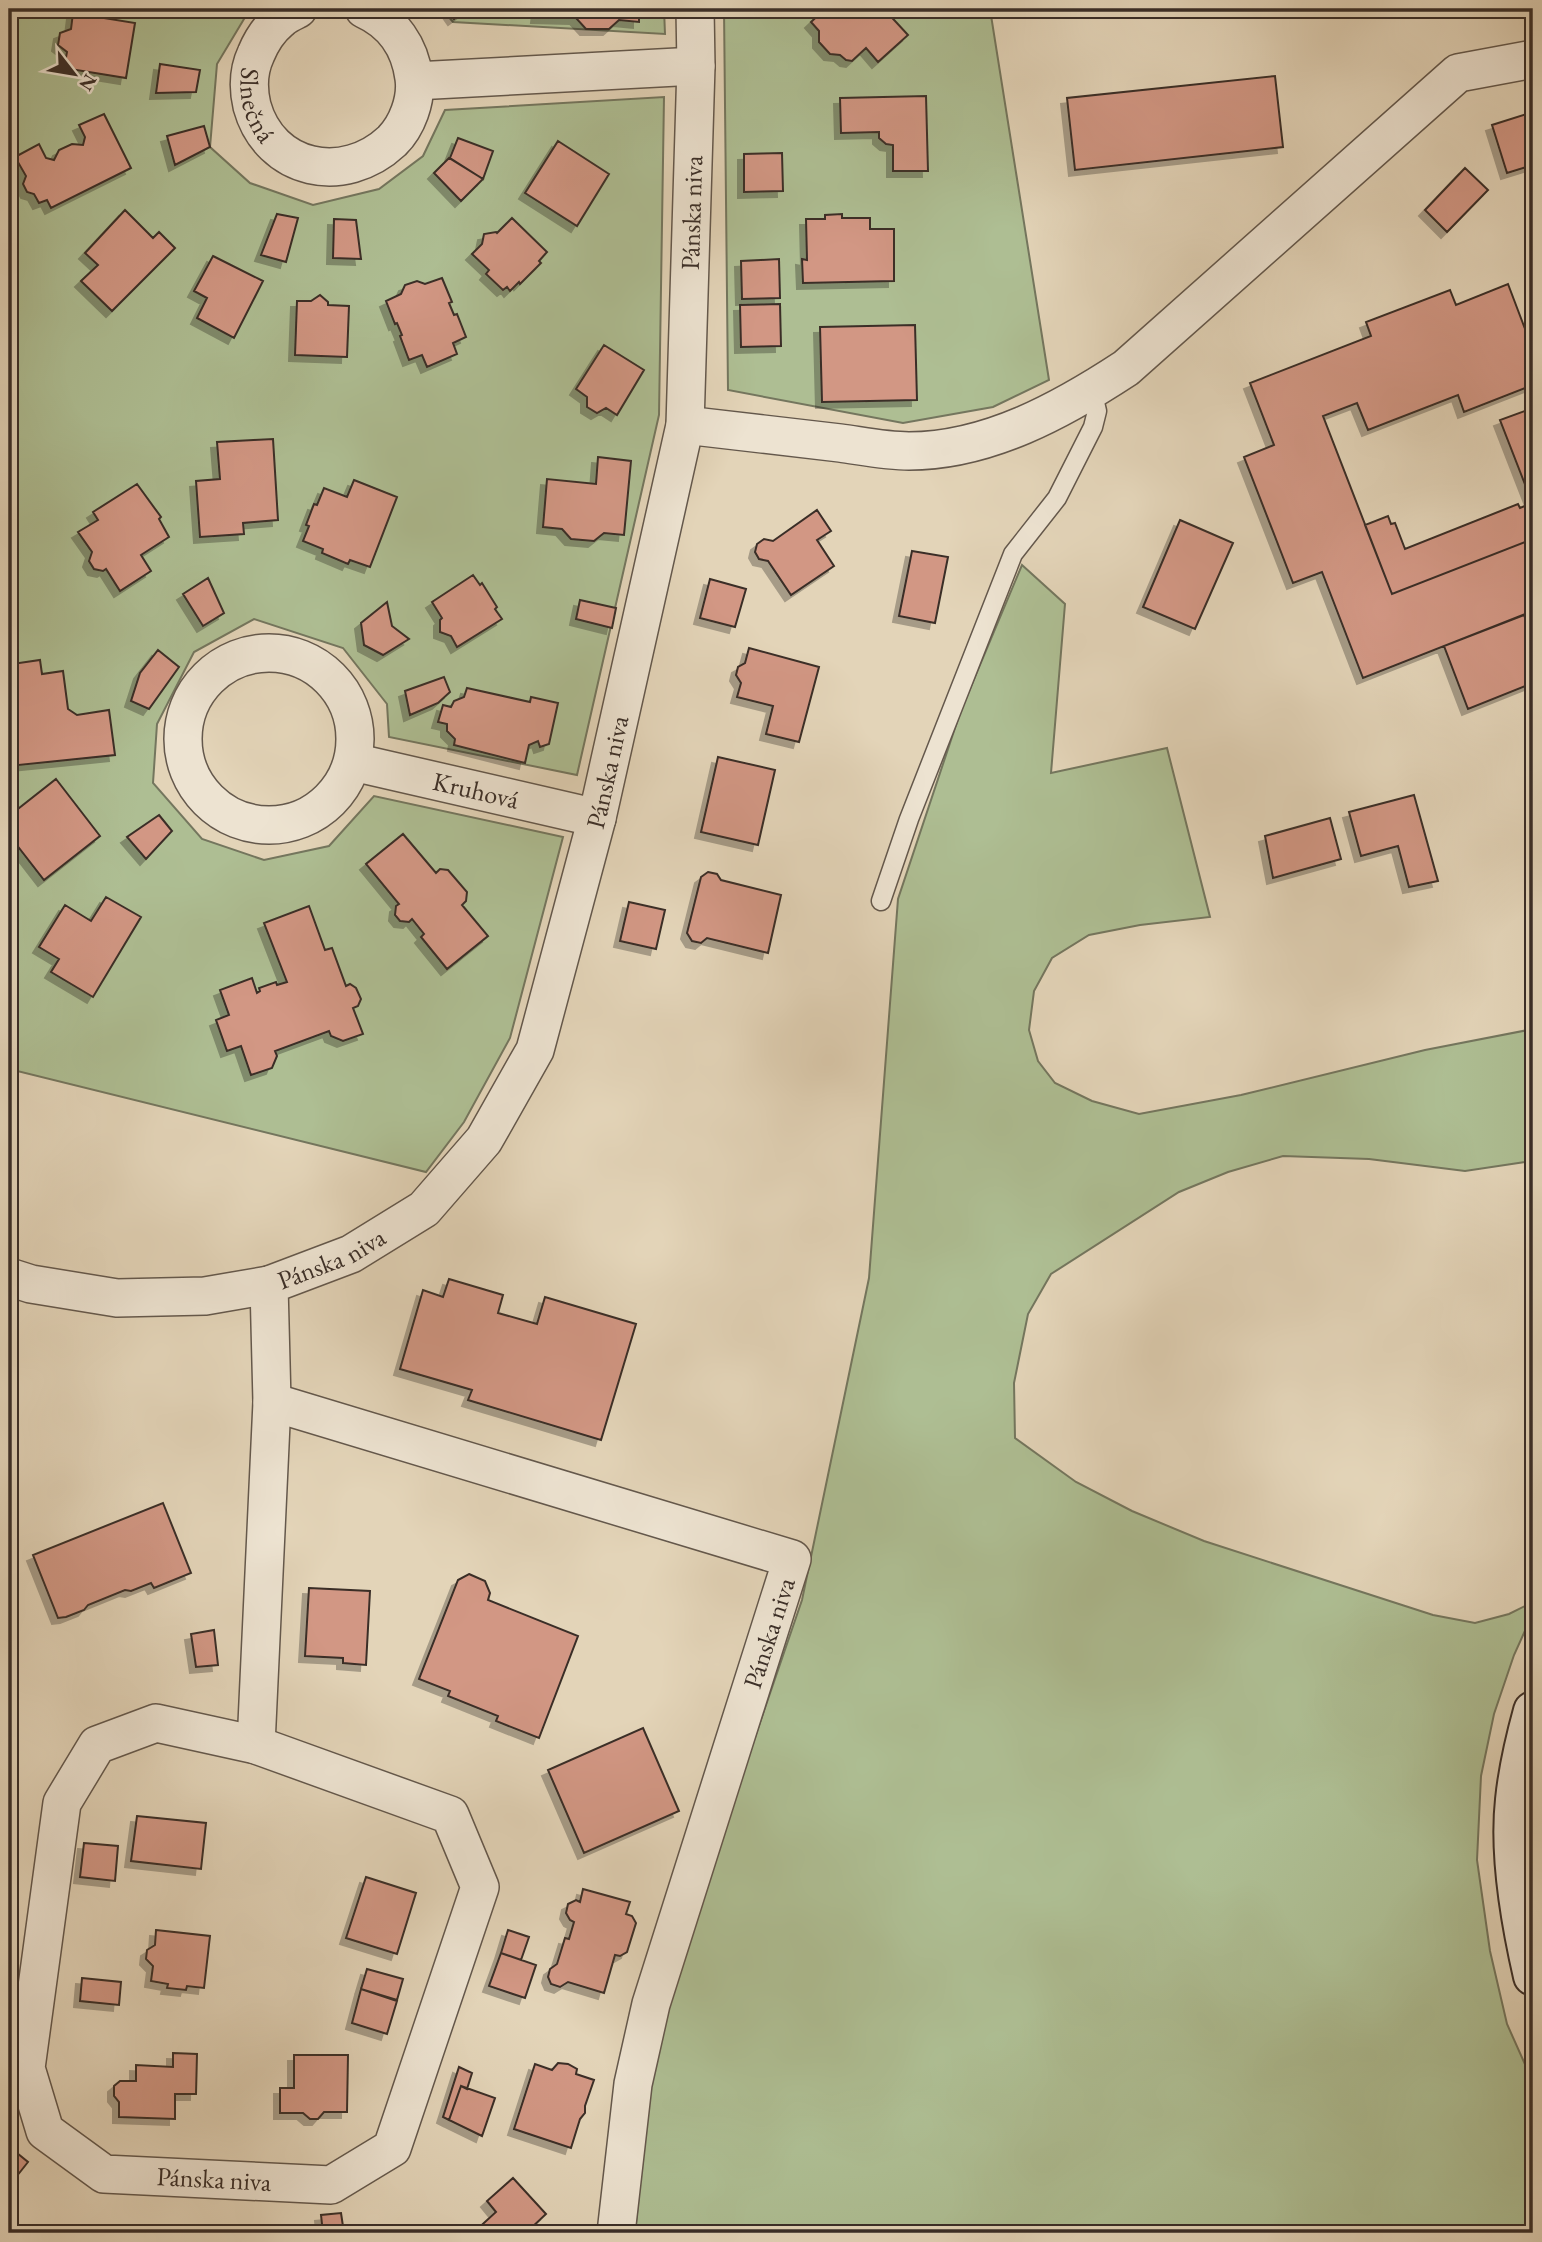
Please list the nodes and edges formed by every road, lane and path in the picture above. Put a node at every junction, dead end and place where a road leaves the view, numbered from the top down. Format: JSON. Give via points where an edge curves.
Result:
{"nodes":[{"id":1,"x":298,"y":9,"type":"edge"},
{"id":2,"x":364,"y":9,"type":"edge"},
{"id":3,"x":695,"y":9,"type":"edge"},
{"id":4,"x":1533,"y":60,"type":"edge"},
{"id":5,"x":696,"y":66,"type":"junction"},
{"id":6,"x":415,"y":81,"type":"junction"},
{"id":7,"x":1092,"y":390,"type":"junction"},
{"id":8,"x":685,"y":425,"type":"junction"},
{"id":9,"x":353,"y":762,"type":"junction"},
{"id":10,"x":597,"y":818,"type":"junction"},
{"id":11,"x":881,"y":901,"type":"dead end"},
{"id":12,"x":9,"y":1278,"type":"edge"},
{"id":13,"x":269,"y":1285,"type":"junction"},
{"id":14,"x":272,"y":1402,"type":"junction"},
{"id":15,"x":1533,"y":1711,"type":"edge"},
{"id":16,"x":256,"y":1745,"type":"junction"},
{"id":17,"x":1533,"y":1976,"type":"edge"},
{"id":18,"x":616,"y":2233,"type":"edge"}],
"edges":[{"from":1,"to":6,"type":"street","name":"Slnečná","via":[[279,20],[262,40],[251,64],[249,93],[256,120],[272,144],[296,160],[323,167],[351,166],[378,154],[398,135],[411,109]]},
{"from":2,"to":6,"type":"street","name":"Slnečná","via":[[397,32],[410,55]]},
{"from":3,"to":5,"type":"street","name":"Pánska niva"},
{"from":4,"to":7,"type":"street","via":[[1458,73],[1126,368]]},
{"from":5,"to":6,"type":"street"},
{"from":5,"to":8,"type":"street","name":"Pánska niva"},
{"from":7,"to":8,"type":"street","via":[[1041,418],[994,436],[909,451]]},
{"from":7,"to":11,"type":"lane","via":[[1097,411],[1093,427],[1057,498],[1013,554]]},
{"from":8,"to":10,"type":"street","name":"Pánska niva"},
{"from":9,"to":9,"type":"street","via":[[342,787],[323,807],[299,821],[272,826],[245,822],[220,811],[200,791],[188,767],[183,741],[187,714],[201,687],[223,667],[250,655],[280,653],[308,661],[332,679],[348,704],[356,733]]},
{"from":9,"to":10,"type":"street","name":"Kruhová"},
{"from":10,"to":13,"type":"street","name":"Pánska niva","via":[[535,1050],[484,1140],[424,1209],[351,1254]]},
{"from":12,"to":13,"type":"street","via":[[117,1298],[205,1296]]},
{"from":13,"to":14,"type":"street","name":"Pánska niva"},
{"from":14,"to":16,"type":"street","name":"Pánska niva"},
{"from":14,"to":18,"type":"street","name":"Pánska niva","via":[[792,1559],[652,2004],[633,2084]]},
{"from":15,"to":17,"type":"main road","via":[[1518,1775],[1514,1823],[1521,1910]]},
{"from":16,"to":16,"type":"street","name":"Pánska niva","via":[[156,1723],[97,1745],[62,1803],[26,2068],[45,2131],[104,2174],[331,2185],[393,2148],[480,1887],[450,1815]]}]}
